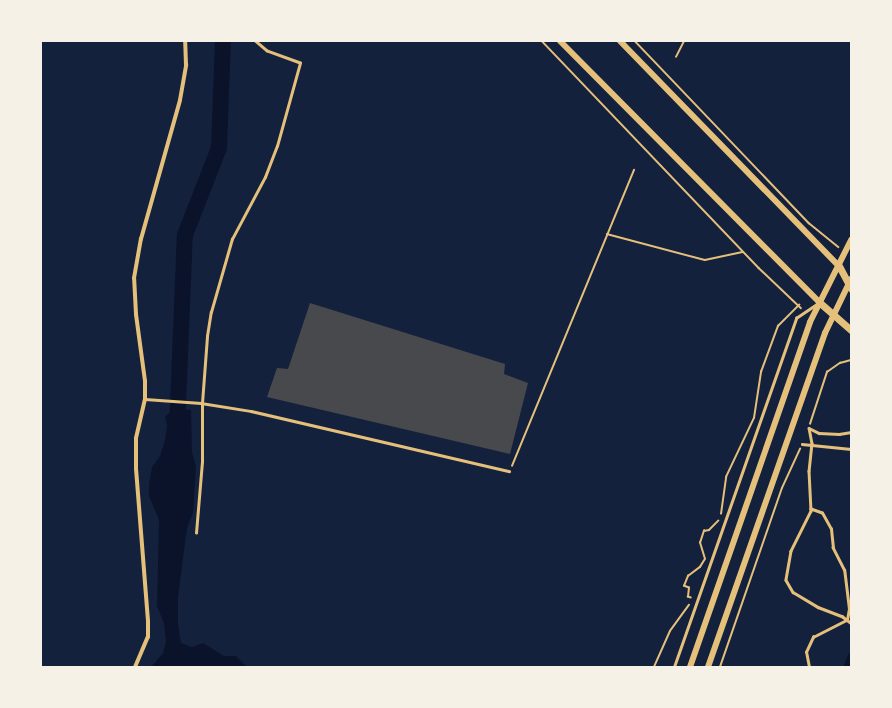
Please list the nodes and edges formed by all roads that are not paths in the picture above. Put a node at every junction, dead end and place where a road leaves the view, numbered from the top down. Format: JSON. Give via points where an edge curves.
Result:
{"nodes":[{"id":1,"x":185,"y":41,"type":"edge"},
{"id":2,"x":255,"y":41,"type":"edge"},
{"id":3,"x":560,"y":41,"type":"edge"},
{"id":4,"x":620,"y":41,"type":"edge"},
{"id":5,"x":851,"y":240,"type":"edge"},
{"id":6,"x":839,"y":266,"type":"junction"},
{"id":7,"x":851,"y":279,"type":"edge"},
{"id":8,"x":849,"y":288,"type":"edge"},
{"id":9,"x":819,"y":302,"type":"junction"},
{"id":10,"x":833,"y":314,"type":"junction"},
{"id":11,"x":851,"y":330,"type":"edge"},
{"id":12,"x":145,"y":399,"type":"junction"},
{"id":13,"x":202,"y":403,"type":"junction"},
{"id":14,"x":851,"y":432,"type":"edge"},
{"id":15,"x":802,"y":444,"type":"road end"},
{"id":16,"x":812,"y":446,"type":"junction"},
{"id":17,"x":851,"y":449,"type":"edge"},
{"id":18,"x":510,"y":471,"type":"road end"},
{"id":19,"x":811,"y":509,"type":"junction"},
{"id":20,"x":196,"y":533,"type":"dead end"},
{"id":21,"x":846,"y":620,"type":"junction"},
{"id":22,"x":851,"y":623,"type":"edge"},
{"id":23,"x":135,"y":667,"type":"edge"},
{"id":24,"x":674,"y":667,"type":"edge"},
{"id":25,"x":690,"y":667,"type":"edge"},
{"id":26,"x":708,"y":667,"type":"edge"},
{"id":27,"x":809,"y":667,"type":"edge"}],
"edges":[{"from":1,"to":12,"type":"street","via":[[186,65],[180,100],[141,239],[134,278]]},
{"from":2,"to":13,"type":"lane","via":[[267,51],[300,63],[277,146],[265,177],[232,239],[219,281],[207,336]]},
{"from":3,"to":9,"type":"main road"},
{"from":4,"to":6,"type":"main road"},
{"from":5,"to":6,"type":"main road"},
{"from":6,"to":8,"type":"main road"},
{"from":6,"to":9,"type":"main road"},
{"from":7,"to":8,"type":"main road"},
{"from":8,"to":10,"type":"main road"},
{"from":9,"to":10,"type":"main road"},
{"from":9,"to":24,"type":"lane","via":[[796,318]]},
{"from":9,"to":25,"type":"main road"},
{"from":10,"to":11,"type":"main road"},
{"from":10,"to":26,"type":"main road"},
{"from":12,"to":13,"type":"lane"},
{"from":12,"to":23,"type":"street","via":[[136,438],[136,469],[148,637]]},
{"from":13,"to":18,"type":"lane","via":[[251,411]]},
{"from":13,"to":20,"type":"lane","via":[[202,461]]},
{"from":14,"to":16,"type":"lane","via":[[839,434],[809,428]]},
{"from":15,"to":16,"type":"lane"},
{"from":16,"to":17,"type":"lane"},
{"from":16,"to":19,"type":"lane","via":[[809,471]]},
{"from":19,"to":21,"type":"lane","via":[[822,513],[831,529],[833,548],[844,570],[849,609]]},
{"from":19,"to":21,"type":"lane","via":[[790,551],[786,580],[793,592]]},
{"from":21,"to":22,"type":"lane"},
{"from":21,"to":27,"type":"lane","via":[[813,637],[806,652]]}]}
